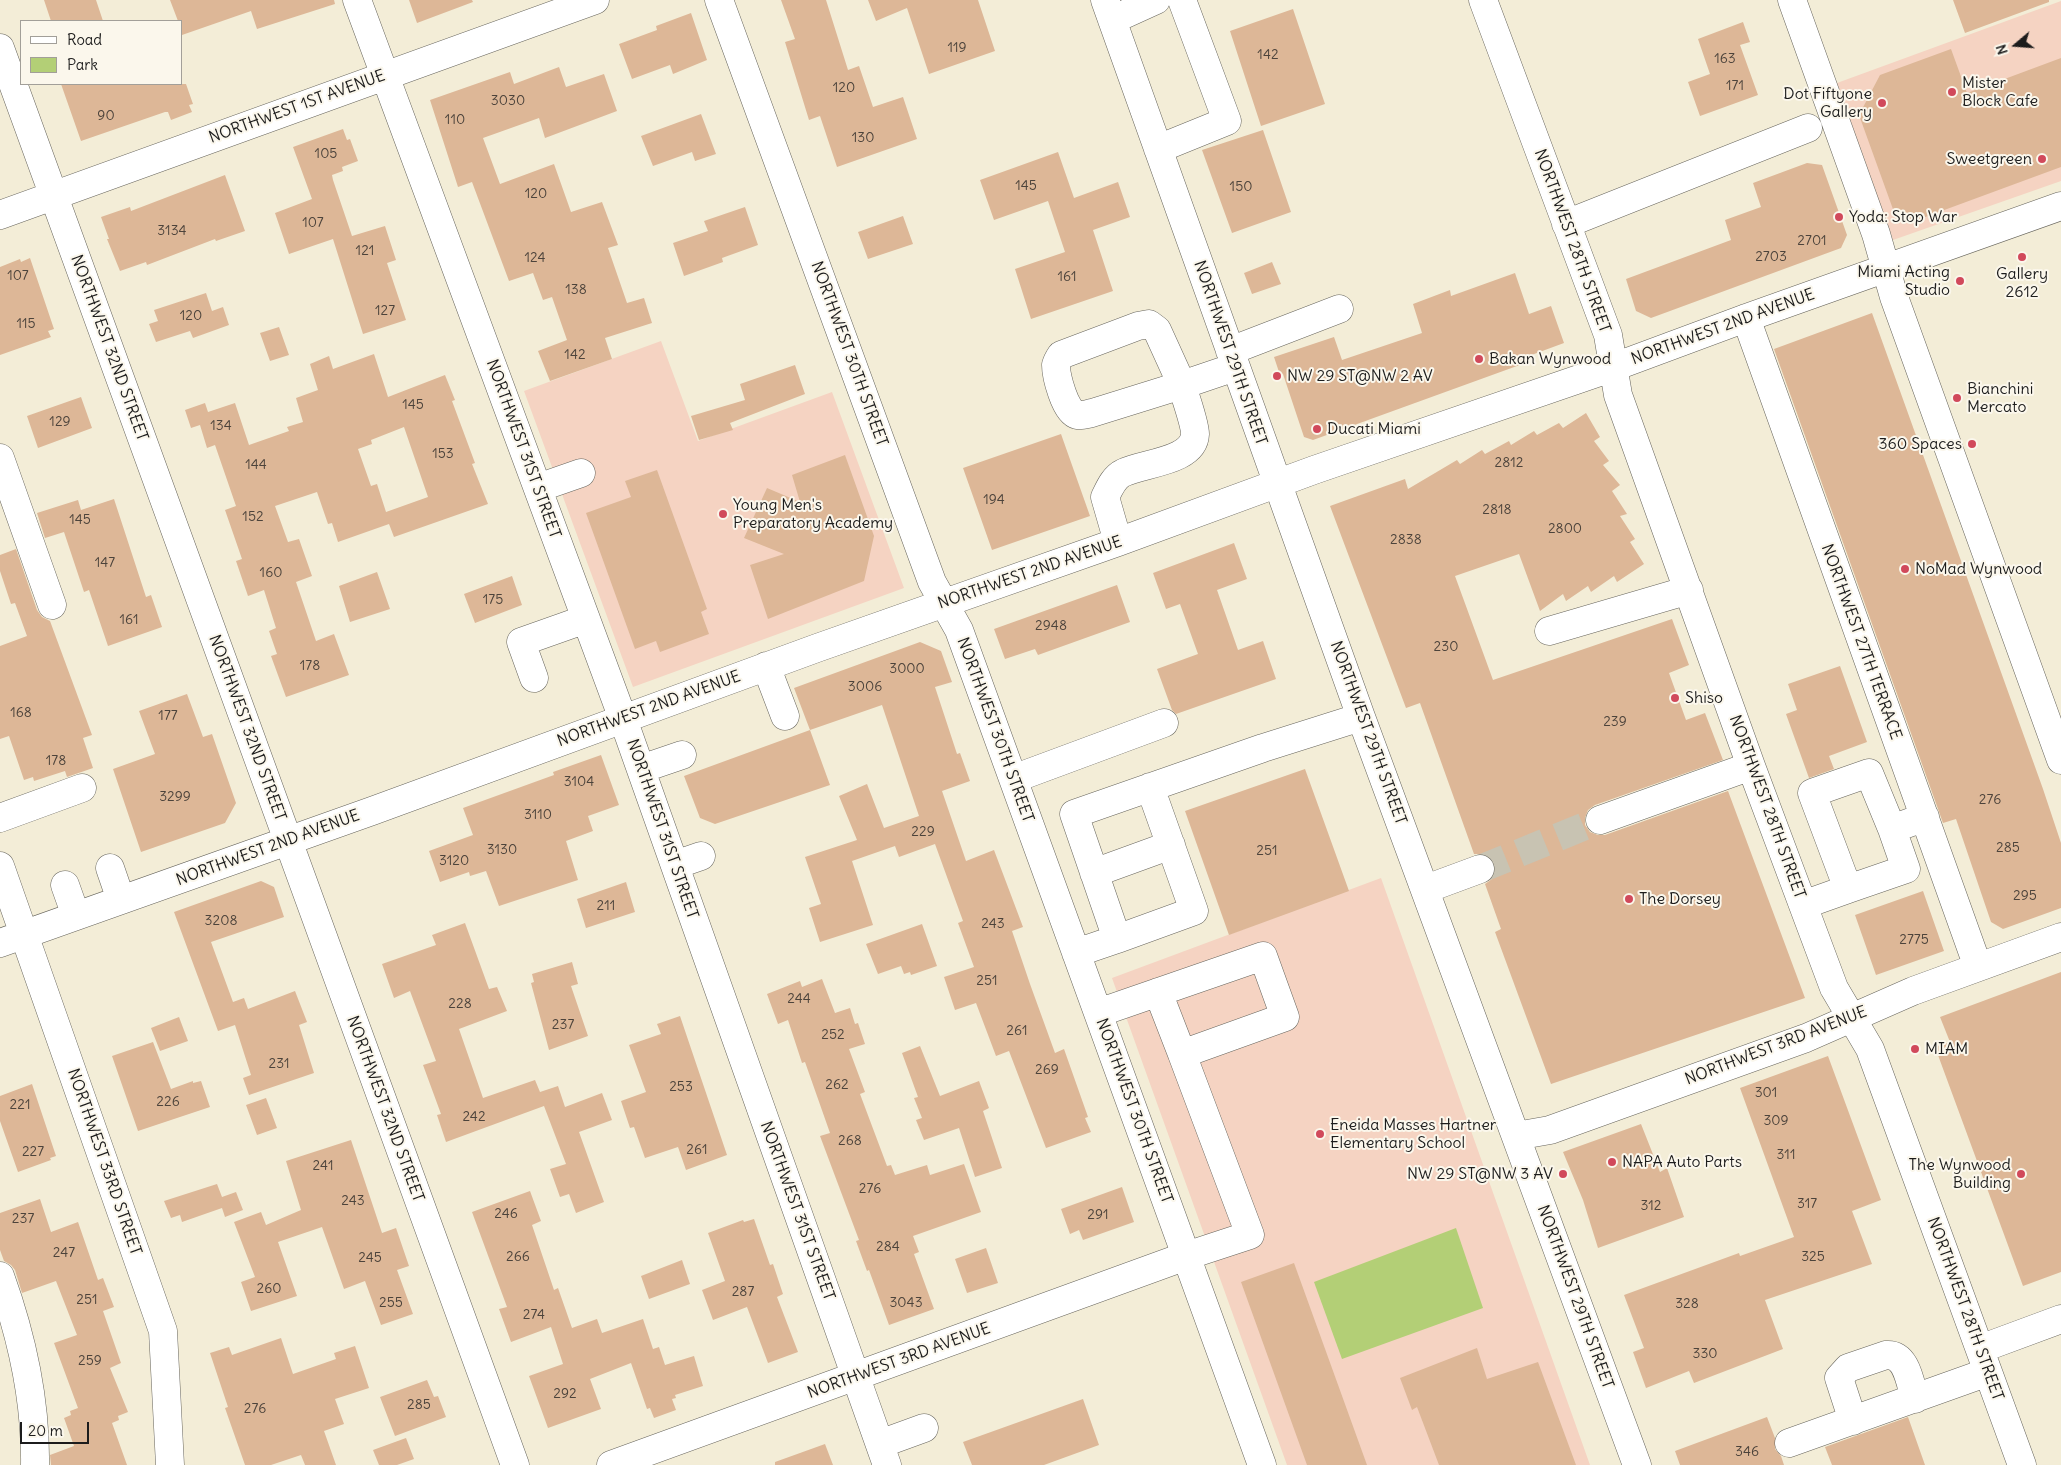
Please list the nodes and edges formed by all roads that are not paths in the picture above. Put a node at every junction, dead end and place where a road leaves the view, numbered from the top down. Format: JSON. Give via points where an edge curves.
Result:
{"nodes":[{"id":1,"x":357,"y":0,"type":"edge"},
{"id":2,"x":594,"y":0,"type":"edge"},
{"id":3,"x":719,"y":0,"type":"edge"},
{"id":4,"x":1156,"y":0,"type":"edge"},
{"id":5,"x":1182,"y":0,"type":"edge"},
{"id":6,"x":1483,"y":0,"type":"edge"},
{"id":7,"x":1792,"y":0,"type":"edge"},
{"id":8,"x":1109,"y":10,"type":"edge"},
{"id":9,"x":0,"y":48,"type":"edge"},
{"id":10,"x":384,"y":75,"type":"junction"},
{"id":11,"x":1808,"y":128,"type":"dead end"},
{"id":12,"x":1158,"y":149,"type":"junction"},
{"id":13,"x":54,"y":196,"type":"junction"},
{"id":14,"x":2061,"y":206,"type":"edge"},
{"id":15,"x":0,"y":215,"type":"edge"},
{"id":16,"x":1566,"y":224,"type":"junction"},
{"id":17,"x":1886,"y":268,"type":"junction"},
{"id":18,"x":1338,"y":309,"type":"dead end"},
{"id":19,"x":1746,"y":318,"type":"junction"},
{"id":20,"x":1233,"y":359,"type":"junction"},
{"id":21,"x":1614,"y":368,"type":"junction"},
{"id":22,"x":0,"y":458,"type":"edge"},
{"id":23,"x":581,"y":473,"type":"dead end"},
{"id":24,"x":1277,"y":483,"type":"junction"},
{"id":25,"x":538,"y":488,"type":"junction"},
{"id":26,"x":1118,"y":542,"type":"junction"},
{"id":27,"x":1689,"y":590,"type":"junction"},
{"id":28,"x":944,"y":603,"type":"junction"},
{"id":29,"x":52,"y":605,"type":"dead end"},
{"id":30,"x":586,"y":619,"type":"junction"},
{"id":31,"x":1549,"y":631,"type":"dead end"},
{"id":32,"x":766,"y":666,"type":"junction"},
{"id":33,"x":534,"y":678,"type":"dead end"},
{"id":34,"x":785,"y":716,"type":"dead end"},
{"id":35,"x":1361,"y":717,"type":"junction"},
{"id":36,"x":623,"y":719,"type":"junction"},
{"id":37,"x":1164,"y":723,"type":"dead end"},
{"id":38,"x":682,"y":755,"type":"dead end"},
{"id":39,"x":2061,"y":760,"type":"edge"},
{"id":40,"x":1751,"y":766,"type":"junction"},
{"id":41,"x":641,"y":769,"type":"junction"},
{"id":42,"x":1013,"y":779,"type":"junction"},
{"id":43,"x":1150,"y":787,"type":"junction"},
{"id":44,"x":82,"y":788,"type":"dead end"},
{"id":45,"x":1924,"y":817,"type":"junction"},
{"id":46,"x":0,"y":818,"type":"edge"},
{"id":47,"x":1600,"y":820,"type":"tunnel mouth"},
{"id":48,"x":1892,"y":829,"type":"junction"},
{"id":49,"x":288,"y":840,"type":"junction"},
{"id":50,"x":1170,"y":845,"type":"junction"},
{"id":51,"x":701,"y":856,"type":"dead end"},
{"id":52,"x":675,"y":865,"type":"junction"},
{"id":53,"x":0,"y":866,"type":"edge"},
{"id":54,"x":110,"y":868,"type":"dead end"},
{"id":55,"x":1480,"y":869,"type":"tunnel mouth"},
{"id":56,"x":1094,"y":872,"type":"junction"},
{"id":57,"x":65,"y":885,"type":"dead end"},
{"id":58,"x":1426,"y":889,"type":"junction"},
{"id":59,"x":1848,"y":889,"type":"junction"},
{"id":60,"x":121,"y":900,"type":"junction"},
{"id":61,"x":1803,"y":905,"type":"junction"},
{"id":62,"x":76,"y":916,"type":"junction"},
{"id":63,"x":25,"y":934,"type":"junction"},
{"id":64,"x":2061,"y":936,"type":"edge"},
{"id":65,"x":1117,"y":939,"type":"junction"},
{"id":66,"x":0,"y":943,"type":"edge"},
{"id":67,"x":1076,"y":953,"type":"junction"},
{"id":68,"x":1978,"y":967,"type":"junction"},
{"id":69,"x":1158,"y":992,"type":"junction"},
{"id":70,"x":1098,"y":1013,"type":"junction"},
{"id":71,"x":1852,"y":1017,"type":"junction"},
{"id":72,"x":1182,"y":1054,"type":"junction"},
{"id":73,"x":1516,"y":1136,"type":"junction"},
{"id":74,"x":1186,"y":1256,"type":"junction"},
{"id":75,"x":0,"y":1276,"type":"edge"},
{"id":76,"x":2061,"y":1319,"type":"edge"},
{"id":77,"x":1984,"y":1361,"type":"junction"},
{"id":78,"x":856,"y":1377,"type":"junction"},
{"id":79,"x":1915,"y":1399,"type":"junction"},
{"id":80,"x":1853,"y":1421,"type":"junction"},
{"id":81,"x":924,"y":1428,"type":"dead end"},
{"id":82,"x":1790,"y":1443,"type":"dead end"},
{"id":83,"x":883,"y":1454,"type":"edge"},
{"id":84,"x":35,"y":1465,"type":"edge"},
{"id":85,"x":170,"y":1465,"type":"edge"},
{"id":86,"x":514,"y":1465,"type":"edge"},
{"id":87,"x":611,"y":1465,"type":"edge"},
{"id":88,"x":1262,"y":1465,"type":"edge"},
{"id":89,"x":1637,"y":1465,"type":"edge"},
{"id":90,"x":2022,"y":1465,"type":"edge"}],
"edges":[{"from":1,"to":10,"type":"street","name":"NORTHWEST 31ST STREET"},
{"from":2,"to":10,"type":"street","name":"NORTHWEST 1ST AVENUE"},
{"from":3,"to":28,"type":"street","name":"NORTHWEST 30TH STREET","via":[[932,582]]},
{"from":4,"to":8,"type":"street"},
{"from":5,"to":12,"type":"street","via":[[1227,122]]},
{"from":6,"to":16,"type":"street","name":"NORTHWEST 28TH STREET"},
{"from":7,"to":17,"type":"street"},
{"from":8,"to":12,"type":"street","name":"NORTHWEST 29TH STREET"},
{"from":9,"to":13,"type":"street","name":"NORTHWEST 32ND STREET"},
{"from":10,"to":13,"type":"street","name":"NORTHWEST 1ST AVENUE"},
{"from":10,"to":25,"type":"street","name":"NORTHWEST 31ST STREET"},
{"from":11,"to":16,"type":"street"},
{"from":12,"to":20,"type":"street","name":"NORTHWEST 29TH STREET"},
{"from":13,"to":15,"type":"street","name":"NORTHWEST 1ST AVENUE"},
{"from":13,"to":49,"type":"street","name":"NORTHWEST 32ND STREET"},
{"from":14,"to":17,"type":"street","name":"NORTHWEST 2ND AVENUE"},
{"from":16,"to":21,"type":"street","name":"NORTHWEST 28TH STREET","via":[[1608,335]]},
{"from":17,"to":19,"type":"street","name":"NORTHWEST 2ND AVENUE"},
{"from":17,"to":39,"type":"street"},
{"from":18,"to":20,"type":"street"},
{"from":19,"to":21,"type":"street","name":"NORTHWEST 2ND AVENUE"},
{"from":19,"to":45,"type":"street","name":"NORTHWEST 27TH TERRACE"},
{"from":20,"to":24,"type":"street","name":"NORTHWEST 29TH STREET"},
{"from":20,"to":26,"type":"street","via":[[1182,385],[1195,435],[1191,445],[1181,455],[1122,473],[1112,483],[1105,497]]},
{"from":21,"to":24,"type":"street","name":"NORTHWEST 2ND AVENUE"},
{"from":21,"to":27,"type":"street","name":"NORTHWEST 28TH STREET","via":[[1618,395]]},
{"from":22,"to":29,"type":"street"},
{"from":23,"to":25,"type":"street"},
{"from":24,"to":26,"type":"street","name":"NORTHWEST 2ND AVENUE"},
{"from":24,"to":35,"type":"street","name":"NORTHWEST 29TH STREET"},
{"from":25,"to":30,"type":"street","name":"NORTHWEST 31ST STREET"},
{"from":26,"to":28,"type":"street","name":"NORTHWEST 2ND AVENUE"},
{"from":27,"to":31,"type":"street"},
{"from":27,"to":40,"type":"street","name":"NORTHWEST 28TH STREET"},
{"from":28,"to":32,"type":"street","name":"NORTHWEST 2ND AVENUE"},
{"from":28,"to":42,"type":"street","name":"NORTHWEST 30TH STREET","via":[[958,630]]},
{"from":30,"to":33,"type":"street","via":[[521,642]]},
{"from":30,"to":36,"type":"street","name":"NORTHWEST 31ST STREET"},
{"from":32,"to":34,"type":"street"},
{"from":32,"to":36,"type":"street","name":"NORTHWEST 2ND AVENUE"},
{"from":35,"to":43,"type":"street"},
{"from":35,"to":58,"type":"street","name":"NORTHWEST 29TH STREET"},
{"from":36,"to":41,"type":"street","name":"NORTHWEST 31ST STREET"},
{"from":36,"to":49,"type":"street","name":"NORTHWEST 2ND AVENUE"},
{"from":37,"to":42,"type":"street"},
{"from":38,"to":41,"type":"street"},
{"from":40,"to":47,"type":"street"},
{"from":40,"to":61,"type":"street","name":"NORTHWEST 28TH STREET"},
{"from":41,"to":52,"type":"street","name":"NORTHWEST 31ST STREET"},
{"from":42,"to":67,"type":"street","name":"NORTHWEST 30TH STREET"},
{"from":43,"to":50,"type":"street"},
{"from":43,"to":56,"type":"street","via":[[1074,814]]},
{"from":44,"to":46,"type":"street"},
{"from":45,"to":48,"type":"street"},
{"from":45,"to":68,"type":"street","name":"NORTHWEST 27TH TERRACE"},
{"from":48,"to":59,"type":"street","via":[[1906,869]]},
{"from":48,"to":59,"type":"street","via":[[1869,773],[1812,793]]},
{"from":49,"to":60,"type":"street","name":"NORTHWEST 2ND AVENUE"},
{"from":49,"to":86,"type":"street","name":"NORTHWEST 32ND STREET"},
{"from":50,"to":56,"type":"street"},
{"from":50,"to":65,"type":"street","via":[[1194,911]]},
{"from":51,"to":52,"type":"street"},
{"from":52,"to":78,"type":"street","name":"NORTHWEST 31ST STREET"},
{"from":53,"to":63,"type":"street","name":"NORTHWEST 33RD STREET"},
{"from":54,"to":60,"type":"street"},
{"from":55,"to":58,"type":"street"},
{"from":56,"to":65,"type":"street"},
{"from":57,"to":62,"type":"street"},
{"from":58,"to":73,"type":"street","name":"NORTHWEST 29TH STREET"},
{"from":59,"to":61,"type":"street"},
{"from":60,"to":62,"type":"street","name":"NORTHWEST 2ND AVENUE"},
{"from":61,"to":71,"type":"street","name":"NORTHWEST 28TH STREET","via":[[1834,988]]},
{"from":62,"to":63,"type":"street","name":"NORTHWEST 2ND AVENUE"},
{"from":63,"to":66,"type":"street","name":"NORTHWEST 2ND AVENUE"},
{"from":63,"to":85,"type":"street","name":"NORTHWEST 33RD STREET","via":[[163,1331]]},
{"from":64,"to":68,"type":"street","name":"NORTHWEST 3RD AVENUE"},
{"from":65,"to":67,"type":"street"},
{"from":67,"to":70,"type":"street","name":"NORTHWEST 30TH STREET"},
{"from":68,"to":71,"type":"street","name":"NORTHWEST 3RD AVENUE"},
{"from":69,"to":70,"type":"street"},
{"from":69,"to":72,"type":"street"},
{"from":69,"to":72,"type":"street","via":[[1263,956],[1285,1017]]},
{"from":70,"to":74,"type":"street","name":"NORTHWEST 30TH STREET"},
{"from":71,"to":73,"type":"street","name":"NORTHWEST 3RD AVENUE","via":[[1806,1038],[1550,1130]]},
{"from":71,"to":77,"type":"street","name":"NORTHWEST 28TH STREET","via":[[1870,1049]]},
{"from":72,"to":74,"type":"street","name":"NORTHWEST 3RD AVENUE","via":[[1250,1235]]},
{"from":73,"to":89,"type":"street","name":"NORTHWEST 29TH STREET"},
{"from":74,"to":78,"type":"street","name":"NORTHWEST 3RD AVENUE"},
{"from":74,"to":88,"type":"street","name":"NORTHWEST 30TH STREET"},
{"from":75,"to":84,"type":"street","via":[[30,1386]]},
{"from":76,"to":77,"type":"street"},
{"from":77,"to":79,"type":"street"},
{"from":77,"to":90,"type":"street","name":"NORTHWEST 28TH STREET"},
{"from":78,"to":83,"type":"street","name":"NORTHWEST 31ST STREET"},
{"from":78,"to":87,"type":"street","name":"NORTHWEST 3RD AVENUE"},
{"from":79,"to":80,"type":"street"},
{"from":79,"to":80,"type":"street","via":[[1902,1362],[1893,1354],[1848,1368],[1839,1378]]},
{"from":80,"to":82,"type":"street"},
{"from":81,"to":83,"type":"street"}]}
